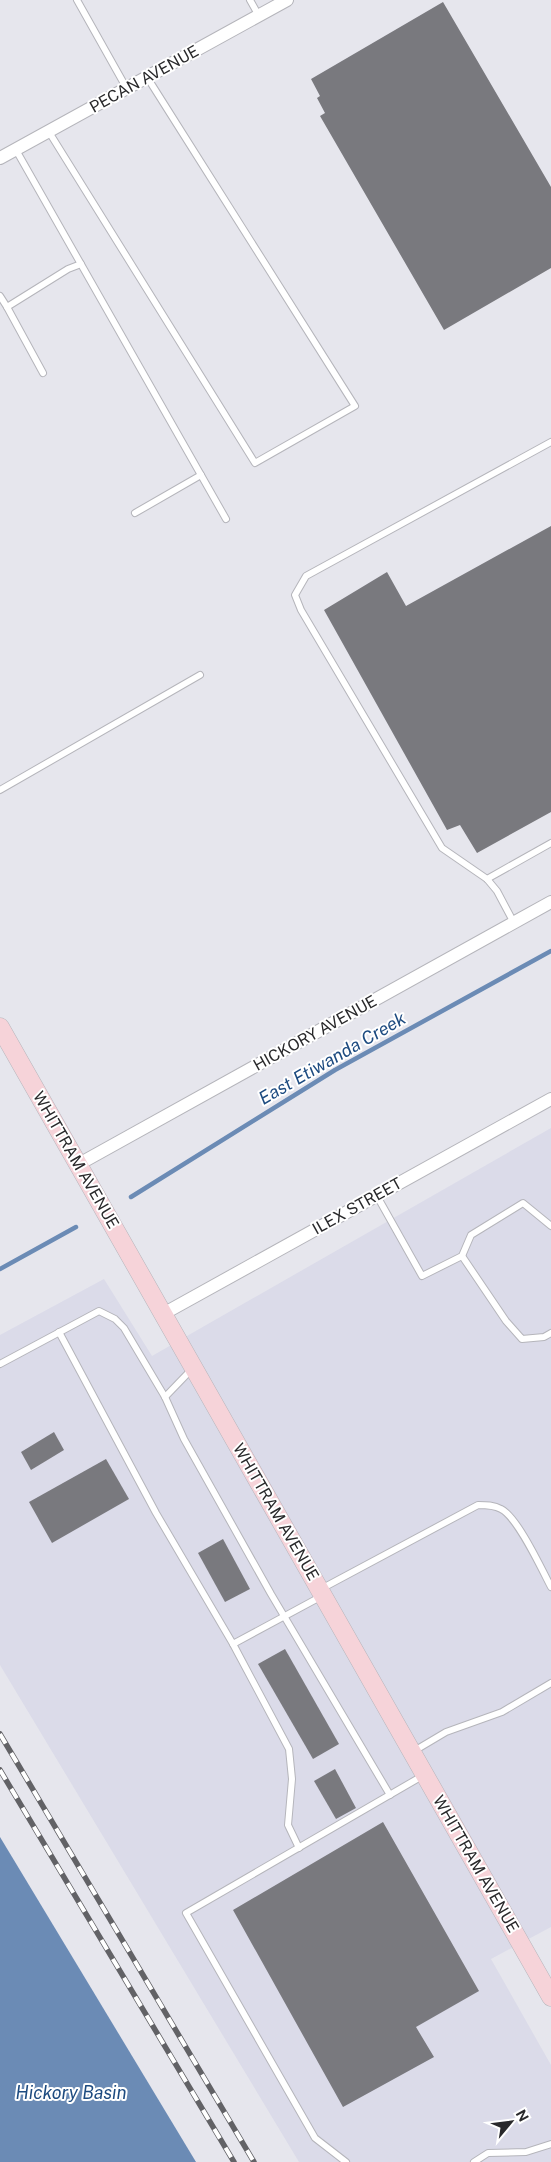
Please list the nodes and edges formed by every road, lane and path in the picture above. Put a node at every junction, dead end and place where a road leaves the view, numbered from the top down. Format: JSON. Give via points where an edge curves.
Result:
{"nodes":[{"id":1,"x":77,"y":0,"type":"edge"},
{"id":2,"x":250,"y":0,"type":"edge"},
{"id":3,"x":288,"y":0,"type":"edge"},
{"id":4,"x":259,"y":16,"type":"junction"},
{"id":5,"x":147,"y":77,"type":"junction"},
{"id":6,"x":127,"y":89,"type":"junction"},
{"id":7,"x":49,"y":132,"type":"junction"},
{"id":8,"x":16,"y":150,"type":"junction"},
{"id":9,"x":0,"y":158,"type":"edge"},
{"id":10,"x":81,"y":264,"type":"junction"},
{"id":11,"x":0,"y":296,"type":"edge"},
{"id":12,"x":7,"y":307,"type":"junction"},
{"id":13,"x":43,"y":373,"type":"dead end"},
{"id":14,"x":551,"y":442,"type":"edge"},
{"id":15,"x":201,"y":475,"type":"junction"},
{"id":16,"x":135,"y":513,"type":"dead end"},
{"id":17,"x":226,"y":519,"type":"dead end"},
{"id":18,"x":200,"y":675,"type":"dead end"},
{"id":19,"x":0,"y":790,"type":"edge"},
{"id":20,"x":551,"y":843,"type":"edge"},
{"id":21,"x":487,"y":879,"type":"junction"},
{"id":22,"x":551,"y":902,"type":"edge"},
{"id":23,"x":514,"y":923,"type":"junction"},
{"id":24,"x":0,"y":1027,"type":"edge"},
{"id":25,"x":551,"y":1099,"type":"edge"},
{"id":26,"x":78,"y":1164,"type":"junction"},
{"id":27,"x":377,"y":1196,"type":"junction"},
{"id":28,"x":551,"y":1226,"type":"edge"},
{"id":29,"x":462,"y":1256,"type":"junction"},
{"id":30,"x":163,"y":1314,"type":"junction"},
{"id":31,"x":59,"y":1332,"type":"junction"},
{"id":32,"x":551,"y":1333,"type":"edge"},
{"id":33,"x":0,"y":1364,"type":"edge"},
{"id":34,"x":194,"y":1367,"type":"junction"},
{"id":35,"x":165,"y":1396,"type":"junction"},
{"id":36,"x":551,"y":1587,"type":"edge"},
{"id":37,"x":322,"y":1592,"type":"junction"},
{"id":38,"x":286,"y":1617,"type":"junction"},
{"id":39,"x":233,"y":1644,"type":"junction"},
{"id":40,"x":551,"y":1683,"type":"edge"},
{"id":41,"x":412,"y":1752,"type":"junction"},
{"id":42,"x":425,"y":1774,"type":"junction"},
{"id":43,"x":390,"y":1795,"type":"junction"},
{"id":44,"x":299,"y":1848,"type":"junction"},
{"id":45,"x":545,"y":1971,"type":"edge"},
{"id":46,"x":551,"y":1997,"type":"edge"},
{"id":47,"x":551,"y":2144,"type":"edge"},
{"id":48,"x":346,"y":2162,"type":"edge"},
{"id":49,"x":474,"y":2162,"type":"edge"}],
"edges":[{"from":1,"to":6,"type":"lane"},
{"from":2,"to":4,"type":"lane"},
{"from":3,"to":4,"type":"street","name":"PECAN AVENUE"},
{"from":4,"to":5,"type":"street","name":"PECAN AVENUE"},
{"from":5,"to":6,"type":"street","name":"PECAN AVENUE"},
{"from":5,"to":7,"type":"lane","via":[[355,406],[255,463]]},
{"from":6,"to":7,"type":"street","name":"PECAN AVENUE"},
{"from":7,"to":8,"type":"street","name":"PECAN AVENUE"},
{"from":8,"to":9,"type":"street","name":"PECAN AVENUE"},
{"from":8,"to":10,"type":"lane"},
{"from":10,"to":12,"type":"lane"},
{"from":10,"to":15,"type":"lane"},
{"from":11,"to":12,"type":"lane"},
{"from":12,"to":13,"type":"lane"},
{"from":14,"to":21,"type":"lane","via":[[306,576],[295,595],[442,848]]},
{"from":15,"to":16,"type":"lane"},
{"from":15,"to":17,"type":"lane"},
{"from":18,"to":19,"type":"lane"},
{"from":20,"to":21,"type":"lane"},
{"from":21,"to":23,"type":"lane"},
{"from":22,"to":23,"type":"street","name":"HICKORY AVENUE"},
{"from":23,"to":26,"type":"street","name":"HICKORY AVENUE"},
{"from":24,"to":26,"type":"street","name":"WHITTRAM AVENUE"},
{"from":25,"to":27,"type":"street","name":"ILEX STREET"},
{"from":26,"to":30,"type":"street","name":"WHITTRAM AVENUE"},
{"from":27,"to":29,"type":"lane","via":[[422,1276]]},
{"from":27,"to":30,"type":"street","name":"ILEX STREET"},
{"from":28,"to":29,"type":"lane","via":[[522,1203],[471,1235]]},
{"from":29,"to":32,"type":"lane","via":[[522,1339]]},
{"from":30,"to":34,"type":"street","name":"WHITTRAM AVENUE"},
{"from":31,"to":33,"type":"lane"},
{"from":31,"to":35,"type":"lane","via":[[99,1311],[115,1319],[124,1328]]},
{"from":31,"to":39,"type":"lane","via":[[156,1513]]},
{"from":34,"to":35,"type":"lane"},
{"from":34,"to":37,"type":"street","name":"WHITTRAM AVENUE"},
{"from":35,"to":38,"type":"lane","via":[[184,1439]]},
{"from":36,"to":37,"type":"lane","via":[[518,1527],[503,1509],[478,1505]]},
{"from":37,"to":38,"type":"lane"},
{"from":37,"to":41,"type":"street","name":"WHITTRAM AVENUE"},
{"from":38,"to":39,"type":"lane"},
{"from":38,"to":43,"type":"lane"},
{"from":39,"to":44,"type":"lane","via":[[289,1749],[292,1779],[288,1825]]},
{"from":40,"to":41,"type":"lane","via":[[502,1712],[453,1729]]},
{"from":41,"to":42,"type":"street","name":"WHITTRAM AVENUE"},
{"from":42,"to":43,"type":"lane"},
{"from":42,"to":45,"type":"street","name":"WHITTRAM AVENUE"},
{"from":43,"to":44,"type":"lane"},
{"from":44,"to":48,"type":"lane","via":[[186,1913],[315,2138]]},
{"from":45,"to":46,"type":"street","name":"WHITTRAM AVENUE"},
{"from":47,"to":49,"type":"lane","via":[[526,2152],[488,2154]]}]}
